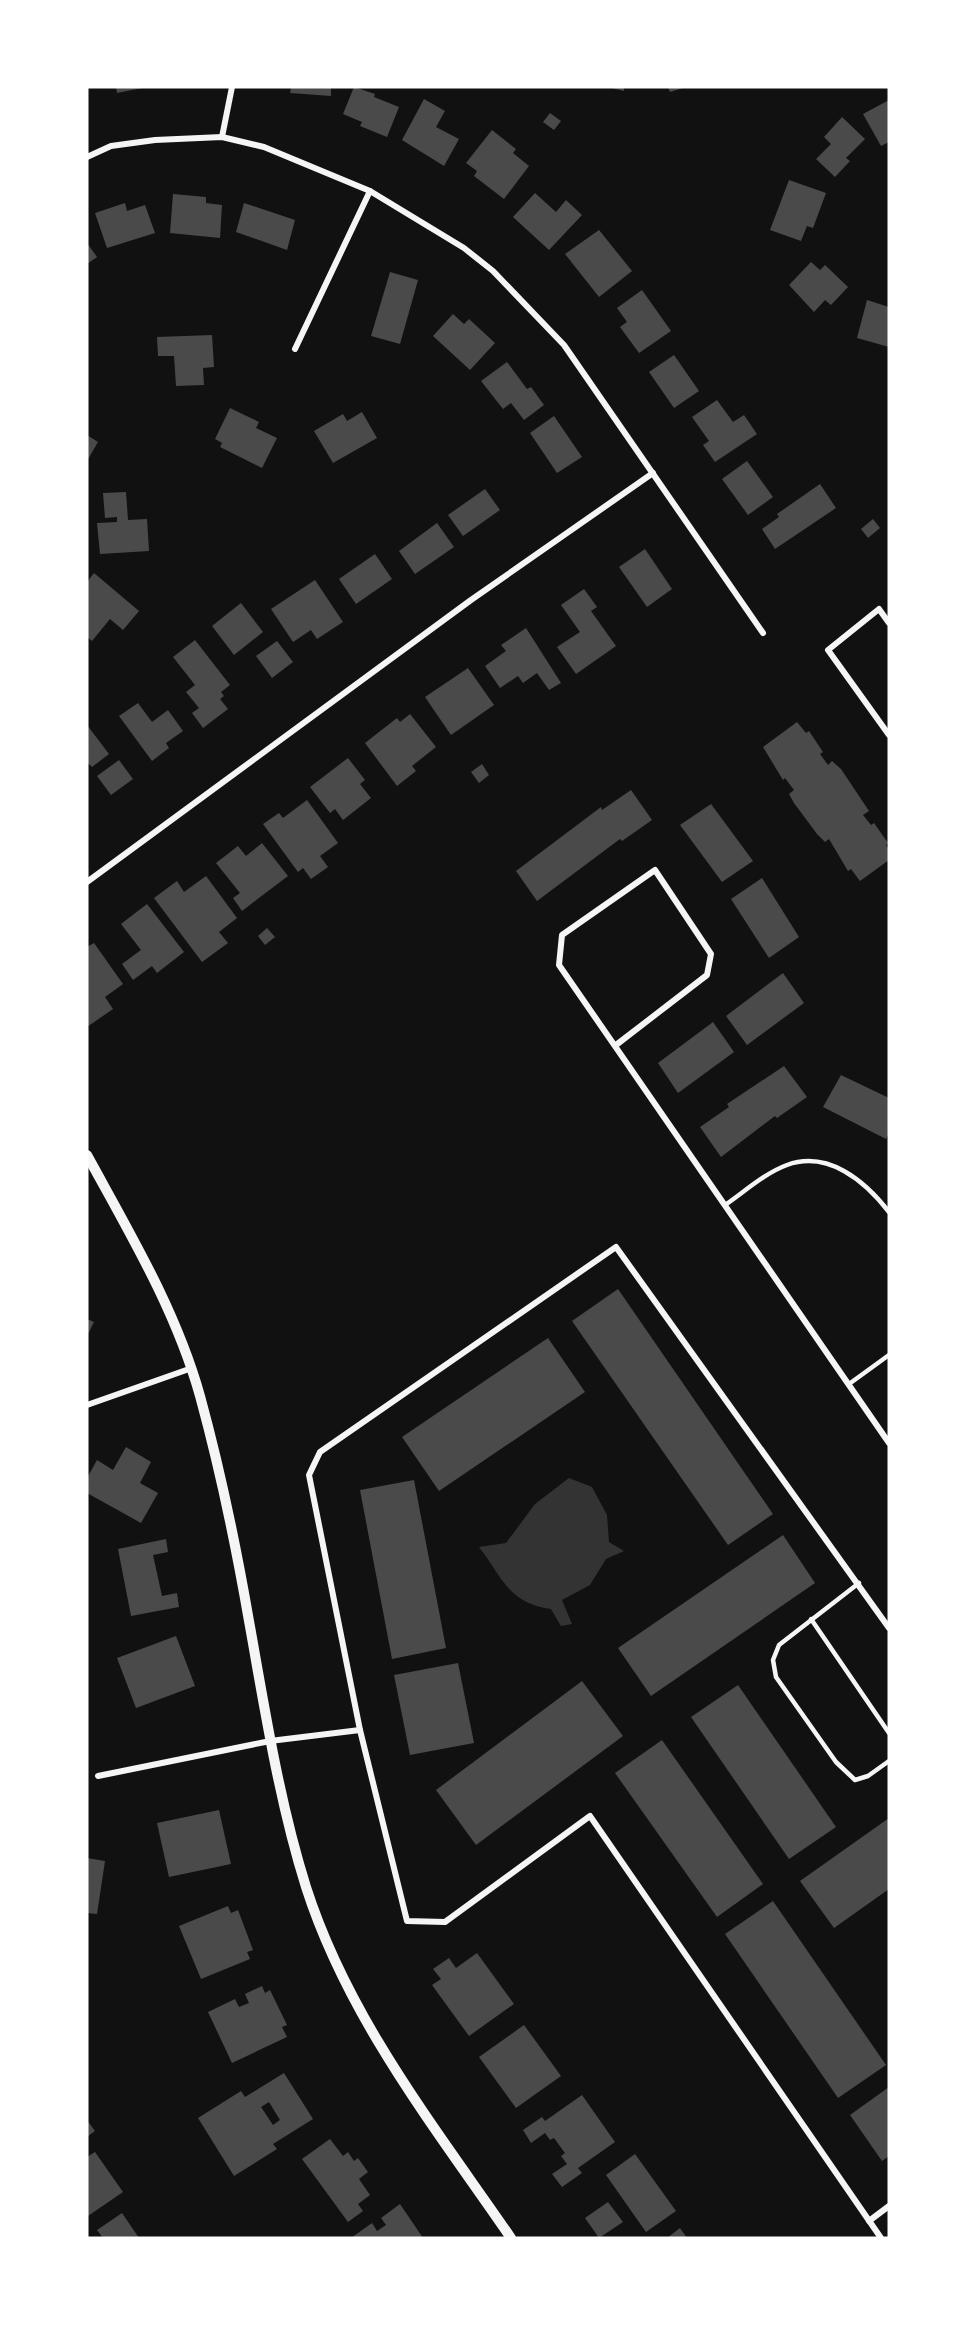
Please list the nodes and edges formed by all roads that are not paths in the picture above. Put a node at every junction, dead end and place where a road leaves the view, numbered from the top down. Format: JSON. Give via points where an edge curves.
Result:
{"nodes":[{"id":1,"x":232,"y":87,"type":"edge"},
{"id":2,"x":222,"y":137,"type":"junction"},
{"id":3,"x":87,"y":157,"type":"edge"},
{"id":4,"x":369,"y":191,"type":"junction"},
{"id":5,"x":295,"y":349,"type":"dead end"},
{"id":6,"x":653,"y":473,"type":"junction"},
{"id":7,"x":889,"y":623,"type":"edge"},
{"id":8,"x":764,"y":633,"type":"dead end"},
{"id":9,"x":889,"y":735,"type":"edge"},
{"id":10,"x":87,"y":882,"type":"edge"},
{"id":11,"x":616,"y":1044,"type":"junction"},
{"id":12,"x":87,"y":1155,"type":"edge"},
{"id":13,"x":725,"y":1205,"type":"junction"},
{"id":14,"x":889,"y":1212,"type":"edge"},
{"id":15,"x":889,"y":1356,"type":"edge"},
{"id":16,"x":192,"y":1368,"type":"junction"},
{"id":17,"x":849,"y":1384,"type":"junction"},
{"id":18,"x":87,"y":1405,"type":"edge"},
{"id":19,"x":889,"y":1443,"type":"edge"},
{"id":20,"x":859,"y":1583,"type":"junction"},
{"id":21,"x":812,"y":1619,"type":"junction"},
{"id":22,"x":889,"y":1628,"type":"edge"},
{"id":23,"x":360,"y":1730,"type":"junction"},
{"id":24,"x":889,"y":1733,"type":"edge"},
{"id":25,"x":270,"y":1741,"type":"junction"},
{"id":26,"x":889,"y":1761,"type":"edge"},
{"id":27,"x":98,"y":1776,"type":"dead end"},
{"id":28,"x":889,"y":2206,"type":"edge"},
{"id":29,"x":869,"y":2221,"type":"junction"},
{"id":30,"x":512,"y":2238,"type":"edge"},
{"id":31,"x":881,"y":2238,"type":"edge"}],
"edges":[{"from":1,"to":2,"type":"street"},
{"from":2,"to":3,"type":"street","via":[[111,146]]},
{"from":2,"to":4,"type":"street","via":[[264,147]]},
{"from":4,"to":5,"type":"street"},
{"from":4,"to":6,"type":"street","via":[[464,248],[515,292],[564,345]]},
{"from":6,"to":8,"type":"street"},
{"from":6,"to":10,"type":"street","via":[[471,600]]},
{"from":7,"to":9,"type":"street","via":[[879,609],[828,650]]},
{"from":11,"to":11,"type":"street","via":[[559,965],[558,950],[562,934],[655,870],[711,954],[707,975]]},
{"from":11,"to":13,"type":"street"},
{"from":12,"to":16,"type":"street","via":[[156,1286]]},
{"from":13,"to":14,"type":"lane","via":[[786,1165],[804,1160],[845,1171],[863,1183]]},
{"from":13,"to":17,"type":"street"},
{"from":15,"to":17,"type":"lane"},
{"from":16,"to":18,"type":"street"},
{"from":16,"to":25,"type":"street","via":[[221,1484]]},
{"from":17,"to":19,"type":"street"},
{"from":20,"to":21,"type":"lane"},
{"from":20,"to":22,"type":"street"},
{"from":20,"to":23,"type":"street","via":[[616,1247],[320,1452],[313,1463],[309,1475]]},
{"from":21,"to":24,"type":"lane"},
{"from":21,"to":26,"type":"lane","via":[[779,1645],[773,1660],[776,1677],[836,1762],[855,1780]]},
{"from":23,"to":25,"type":"street"},
{"from":23,"to":29,"type":"street","via":[[407,1921],[445,1922],[590,1816]]},
{"from":25,"to":27,"type":"street"},
{"from":25,"to":30,"type":"street","via":[[306,1887],[345,1983],[401,2079]]},
{"from":28,"to":29,"type":"street"},
{"from":29,"to":31,"type":"street"}]}
